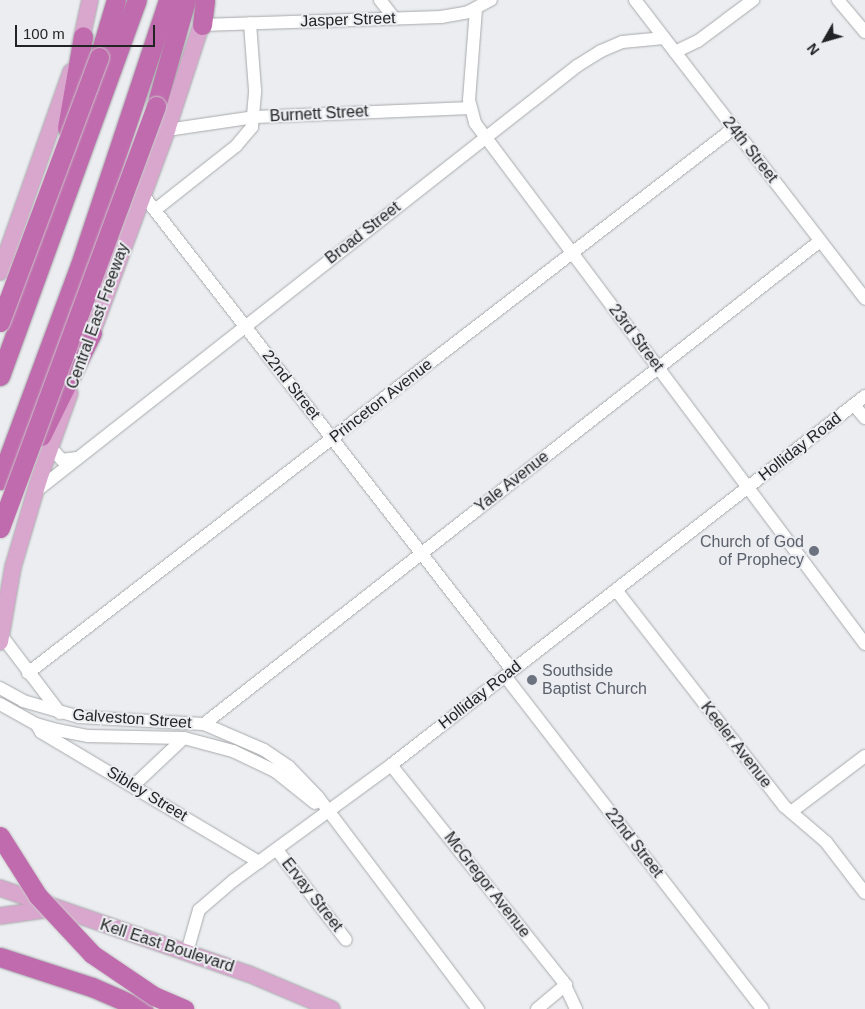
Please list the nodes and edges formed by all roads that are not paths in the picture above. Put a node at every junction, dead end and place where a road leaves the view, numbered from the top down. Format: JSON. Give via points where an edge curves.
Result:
{"nodes":[{"id":1,"x":90,"y":0,"type":"edge"},
{"id":2,"x":116,"y":0,"type":"edge"},
{"id":3,"x":137,"y":0,"type":"edge"},
{"id":4,"x":168,"y":0,"type":"edge"},
{"id":5,"x":186,"y":0,"type":"edge"},
{"id":6,"x":205,"y":0,"type":"edge"},
{"id":7,"x":209,"y":0,"type":"edge"},
{"id":8,"x":380,"y":0,"type":"edge"},
{"id":9,"x":491,"y":0,"type":"edge"},
{"id":10,"x":635,"y":0,"type":"edge"},
{"id":11,"x":753,"y":0,"type":"edge"},
{"id":12,"x":838,"y":0,"type":"edge"},
{"id":13,"x":476,"y":9,"type":"junction"},
{"id":14,"x":394,"y":18,"type":"junction"},
{"id":15,"x":250,"y":23,"type":"junction"},
{"id":16,"x":202,"y":25,"type":"junction"},
{"id":17,"x":865,"y":32,"type":"edge"},
{"id":18,"x":83,"y":36,"type":"junction"},
{"id":19,"x":664,"y":38,"type":"junction"},
{"id":20,"x":675,"y":52,"type":"junction"},
{"id":21,"x":471,"y":108,"type":"junction"},
{"id":22,"x":255,"y":117,"type":"junction"},
{"id":23,"x":734,"y":128,"type":"junction"},
{"id":24,"x":167,"y":130,"type":"junction"},
{"id":25,"x":484,"y":137,"type":"junction"},
{"id":26,"x":143,"y":195,"type":"junction"},
{"id":27,"x":155,"y":210,"type":"junction"},
{"id":28,"x":820,"y":241,"type":"junction"},
{"id":29,"x":572,"y":253,"type":"junction"},
{"id":30,"x":0,"y":272,"type":"edge"},
{"id":31,"x":865,"y":299,"type":"edge"},
{"id":32,"x":0,"y":322,"type":"edge"},
{"id":33,"x":245,"y":326,"type":"junction"},
{"id":34,"x":92,"y":333,"type":"junction"},
{"id":35,"x":659,"y":368,"type":"junction"},
{"id":36,"x":0,"y":375,"type":"edge"},
{"id":37,"x":865,"y":396,"type":"edge"},
{"id":38,"x":854,"y":405,"type":"junction"},
{"id":39,"x":865,"y":418,"type":"edge"},
{"id":40,"x":332,"y":438,"type":"junction"},
{"id":41,"x":50,"y":447,"type":"junction"},
{"id":42,"x":77,"y":458,"type":"junction"},
{"id":43,"x":0,"y":480,"type":"edge"},
{"id":44,"x":748,"y":487,"type":"junction"},
{"id":45,"x":35,"y":492,"type":"junction"},
{"id":46,"x":0,"y":520,"type":"edge"},
{"id":47,"x":0,"y":528,"type":"edge"},
{"id":48,"x":422,"y":553,"type":"junction"},
{"id":49,"x":616,"y":590,"type":"junction"},
{"id":50,"x":0,"y":639,"type":"edge"},
{"id":51,"x":865,"y":644,"type":"edge"},
{"id":52,"x":28,"y":673,"type":"junction"},
{"id":53,"x":509,"y":674,"type":"junction"},
{"id":54,"x":0,"y":688,"type":"edge"},
{"id":55,"x":0,"y":704,"type":"edge"},
{"id":56,"x":60,"y":713,"type":"junction"},
{"id":57,"x":36,"y":724,"type":"junction"},
{"id":58,"x":204,"y":724,"type":"junction"},
{"id":59,"x":184,"y":738,"type":"junction"},
{"id":60,"x":865,"y":756,"type":"edge"},
{"id":61,"x":390,"y":765,"type":"junction"},
{"id":62,"x":134,"y":786,"type":"junction"},
{"id":63,"x":326,"y":812,"type":"junction"},
{"id":64,"x":790,"y":812,"type":"junction"},
{"id":65,"x":0,"y":836,"type":"edge"},
{"id":66,"x":277,"y":850,"type":"junction"},
{"id":67,"x":260,"y":862,"type":"junction"},
{"id":68,"x":0,"y":875,"type":"edge"},
{"id":69,"x":0,"y":888,"type":"edge"},
{"id":70,"x":865,"y":893,"type":"edge"},
{"id":71,"x":26,"y":898,"type":"junction"},
{"id":72,"x":54,"y":908,"type":"junction"},
{"id":73,"x":0,"y":916,"type":"edge"},
{"id":74,"x":346,"y":940,"type":"dead end"},
{"id":75,"x":187,"y":952,"type":"junction"},
{"id":76,"x":0,"y":957,"type":"edge"},
{"id":77,"x":566,"y":985,"type":"junction"},
{"id":78,"x":144,"y":1009,"type":"edge"},
{"id":79,"x":184,"y":1009,"type":"edge"},
{"id":80,"x":332,"y":1009,"type":"edge"},
{"id":81,"x":478,"y":1009,"type":"edge"},
{"id":82,"x":537,"y":1009,"type":"edge"},
{"id":83,"x":576,"y":1009,"type":"edge"},
{"id":84,"x":762,"y":1009,"type":"edge"}],
"edges":[{"from":1,"to":18,"type":"main road"},
{"from":2,"to":32,"type":"highway","bridge":true,"via":[[99,57]]},
{"from":3,"to":36,"type":"highway"},
{"from":4,"to":43,"type":"highway","via":[[80,265]]},
{"from":5,"to":47,"type":"highway","bridge":true,"via":[[156,106]]},
{"from":6,"to":16,"type":"highway"},
{"from":7,"to":16,"type":"main road","name":"Central East Freeway"},
{"from":8,"to":14,"type":"street"},
{"from":9,"to":13,"type":"street","name":"Jasper Street"},
{"from":10,"to":19,"type":"street","name":"24th Street"},
{"from":11,"to":20,"type":"street","via":[[698,41]]},
{"from":12,"to":17,"type":"street"},
{"from":13,"to":14,"type":"street","name":"Jasper Street","via":[[450,16]]},
{"from":13,"to":21,"type":"street","name":"23rd Street"},
{"from":14,"to":15,"type":"street","name":"Jasper Street"},
{"from":15,"to":16,"type":"street","name":"Jasper Street"},
{"from":15,"to":22,"type":"street"},
{"from":16,"to":24,"type":"main road","name":"Central East Freeway"},
{"from":18,"to":30,"type":"main road"},
{"from":18,"to":36,"type":"highway","via":[[50,206]]},
{"from":19,"to":20,"type":"street","name":"24th Street"},
{"from":19,"to":25,"type":"street","name":"Broad Street","via":[[632,40],[601,50]]},
{"from":20,"to":23,"type":"street","name":"24th Street"},
{"from":21,"to":22,"type":"street","name":"Burnett Street"},
{"from":21,"to":25,"type":"street","name":"23rd Street"},
{"from":22,"to":24,"type":"street","name":"Burnett Street"},
{"from":22,"to":27,"type":"street","via":[[248,135]]},
{"from":23,"to":28,"type":"street","name":"24th Street"},
{"from":23,"to":29,"type":"street","name":"Princeton Avenue"},
{"from":24,"to":26,"type":"main road","name":"Central East Freeway"},
{"from":25,"to":29,"type":"street","name":"23rd Street"},
{"from":25,"to":33,"type":"street","name":"Broad Street"},
{"from":26,"to":27,"type":"street","name":"22nd Street"},
{"from":26,"to":34,"type":"main road","name":"Central East Freeway"},
{"from":27,"to":33,"type":"street","name":"22nd Street"},
{"from":28,"to":31,"type":"street","name":"24th Street"},
{"from":28,"to":35,"type":"street","name":"Yale Avenue"},
{"from":29,"to":35,"type":"street","name":"23rd Street"},
{"from":29,"to":40,"type":"street","name":"Princeton Avenue"},
{"from":33,"to":40,"type":"street","name":"22nd Street"},
{"from":33,"to":42,"type":"street","name":"Broad Street"},
{"from":34,"to":41,"type":"main road","name":"Central East Freeway"},
{"from":34,"to":46,"type":"highway"},
{"from":35,"to":44,"type":"street","name":"23rd Street"},
{"from":35,"to":48,"type":"street","name":"Yale Avenue"},
{"from":37,"to":38,"type":"street","name":"Holliday Road"},
{"from":38,"to":39,"type":"street"},
{"from":38,"to":44,"type":"street","name":"Holliday Road"},
{"from":40,"to":48,"type":"street","name":"22nd Street"},
{"from":40,"to":52,"type":"street","name":"Princeton Avenue"},
{"from":41,"to":42,"type":"street","via":[[62,460]]},
{"from":41,"to":45,"type":"main road","name":"Central East Freeway"},
{"from":42,"to":45,"type":"street","name":"Broad Street"},
{"from":44,"to":49,"type":"street","name":"Holliday Road"},
{"from":44,"to":51,"type":"street","name":"23rd Street"},
{"from":45,"to":50,"type":"main road","name":"Central East Freeway","via":[[13,567]]},
{"from":48,"to":53,"type":"street","name":"22nd Street"},
{"from":48,"to":58,"type":"street","name":"Yale Avenue"},
{"from":49,"to":53,"type":"street","name":"Holliday Road"},
{"from":49,"to":64,"type":"street","name":"Keeler Avenue"},
{"from":50,"to":52,"type":"street"},
{"from":52,"to":56,"type":"street"},
{"from":53,"to":61,"type":"street","name":"Holliday Road"},
{"from":53,"to":84,"type":"street","name":"22nd Street"},
{"from":54,"to":56,"type":"street","name":"Galveston Street","via":[[24,701]]},
{"from":55,"to":57,"type":"street","name":"Galveston Street"},
{"from":56,"to":58,"type":"street","name":"Galveston Street","via":[[79,717]]},
{"from":57,"to":59,"type":"street","name":"Galveston Street","via":[[88,736]]},
{"from":57,"to":62,"type":"street","name":"Sibley Street","via":[[41,732]]},
{"from":58,"to":63,"type":"street","name":"Galveston Street","via":[[264,750],[289,766],[318,797]]},
{"from":59,"to":62,"type":"street"},
{"from":59,"to":63,"type":"street","name":"Galveston Street","via":[[233,751],[275,771]]},
{"from":60,"to":64,"type":"street"},
{"from":61,"to":63,"type":"street","name":"Holliday Road"},
{"from":61,"to":77,"type":"street","name":"McGregor Avenue"},
{"from":62,"to":67,"type":"street","name":"Sibley Street"},
{"from":63,"to":66,"type":"street","name":"Holliday Road"},
{"from":63,"to":81,"type":"street","name":"Galveston Street"},
{"from":64,"to":70,"type":"street","name":"Keeler Avenue","via":[[826,842]]},
{"from":65,"to":79,"type":"highway","bridge":true,"via":[[38,896],[92,954],[154,996]]},
{"from":66,"to":67,"type":"street","name":"Holliday Road"},
{"from":66,"to":74,"type":"street","name":"Ervay Street"},
{"from":67,"to":75,"type":"street","name":"Holliday Road","via":[[199,910]]},
{"from":68,"to":71,"type":"main road"},
{"from":69,"to":71,"type":"main road","name":"Kell East Boulevard"},
{"from":71,"to":72,"type":"main road","name":"Kell East Boulevard"},
{"from":72,"to":73,"type":"main road"},
{"from":72,"to":75,"type":"main road","name":"Kell East Boulevard"},
{"from":75,"to":80,"type":"main road","name":"Kell East Boulevard"},
{"from":76,"to":78,"type":"highway","via":[[92,986]]},
{"from":77,"to":82,"type":"street"},
{"from":77,"to":83,"type":"street","name":"McGregor Avenue"}]}
